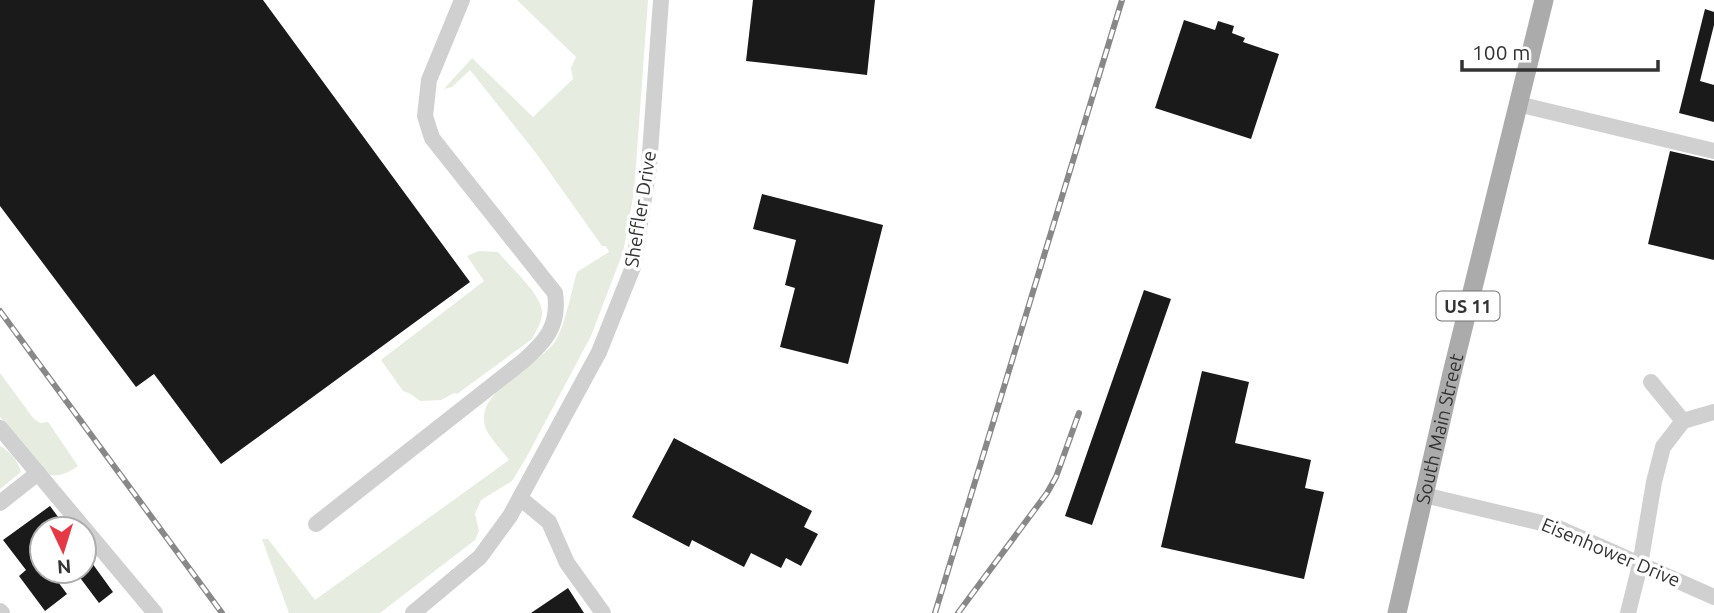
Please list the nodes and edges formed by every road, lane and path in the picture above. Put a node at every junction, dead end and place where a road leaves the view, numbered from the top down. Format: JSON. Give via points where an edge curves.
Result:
{"nodes":[{"id":1,"x":462,"y":0,"type":"edge"},
{"id":2,"x":661,"y":0,"type":"edge"},
{"id":3,"x":1544,"y":0,"type":"edge"},
{"id":4,"x":1518,"y":104,"type":"junction"},
{"id":5,"x":1714,"y":151,"type":"edge"},
{"id":6,"x":1651,"y":382,"type":"dead end"},
{"id":7,"x":1714,"y":412,"type":"edge"},
{"id":8,"x":1683,"y":422,"type":"junction"},
{"id":9,"x":1,"y":432,"type":"edge"},
{"id":10,"x":37,"y":473,"type":"junction"},
{"id":11,"x":1423,"y":495,"type":"junction"},
{"id":12,"x":520,"y":498,"type":"junction"},
{"id":13,"x":0,"y":503,"type":"edge"},
{"id":14,"x":316,"y":524,"type":"dead end"},
{"id":15,"x":1640,"y":565,"type":"junction"},
{"id":16,"x":1714,"y":597,"type":"edge"},
{"id":17,"x":155,"y":613,"type":"edge"},
{"id":18,"x":413,"y":613,"type":"edge"},
{"id":19,"x":603,"y":613,"type":"edge"},
{"id":20,"x":1397,"y":613,"type":"edge"},
{"id":21,"x":1628,"y":613,"type":"edge"}],
"edges":[{"from":1,"to":14,"type":"street","via":[[429,80],[425,116],[432,138],[555,293],[551,330],[522,362]]},
{"from":2,"to":12,"type":"street","name":"Sheffler Drive","via":[[649,167],[633,267],[599,352]]},
{"from":3,"to":4,"type":"main road","name":"South Main Street","number":"US 11"},
{"from":4,"to":5,"type":"street"},
{"from":4,"to":11,"type":"main road","name":"South Main Street","number":"US 11"},
{"from":6,"to":8,"type":"street"},
{"from":7,"to":8,"type":"street"},
{"from":8,"to":15,"type":"street","via":[[1663,447]]},
{"from":9,"to":10,"type":"street"},
{"from":10,"to":13,"type":"street"},
{"from":10,"to":17,"type":"street"},
{"from":11,"to":15,"type":"street","name":"Eisenhower Drive","via":[[1545,523]]},
{"from":11,"to":20,"type":"main road","name":"South Main Street","number":"US 11"},
{"from":12,"to":18,"type":"street","name":"Sheffler Drive","via":[[481,557]]},
{"from":12,"to":19,"type":"street","via":[[549,522],[567,563]]},
{"from":15,"to":16,"type":"street","name":"Eisenhower Drive"},
{"from":15,"to":21,"type":"street"}]}
